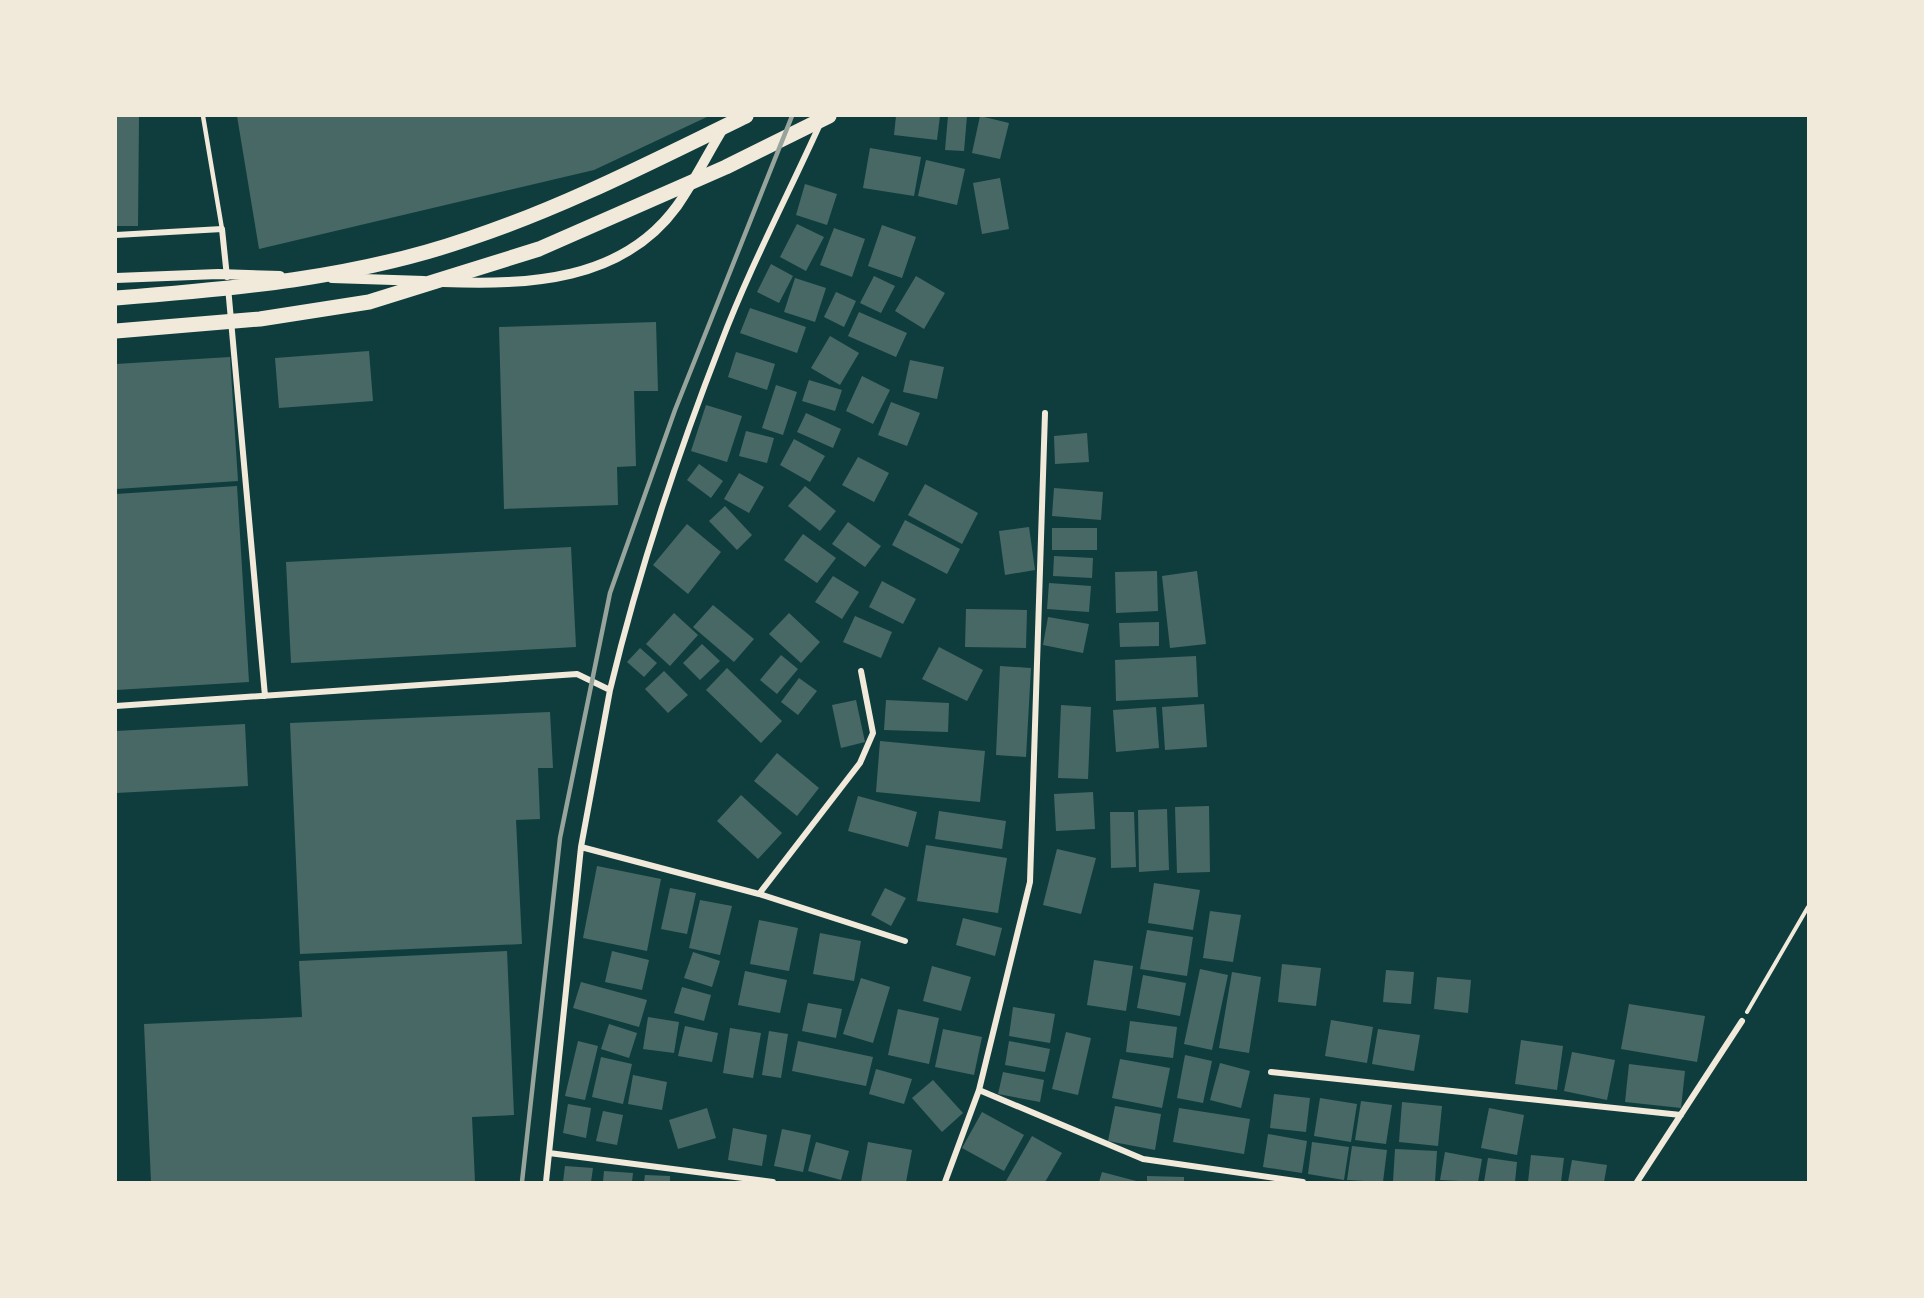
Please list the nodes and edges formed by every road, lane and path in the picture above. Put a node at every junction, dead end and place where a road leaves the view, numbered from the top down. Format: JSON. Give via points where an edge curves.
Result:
{"nodes":[{"id":1,"x":203,"y":116,"type":"edge"},
{"id":2,"x":730,"y":116,"type":"edge"},
{"id":3,"x":746,"y":116,"type":"edge"},
{"id":4,"x":824,"y":116,"type":"edge"},
{"id":5,"x":830,"y":116,"type":"edge"},
{"id":6,"x":222,"y":229,"type":"junction"},
{"id":7,"x":116,"y":235,"type":"edge"},
{"id":8,"x":226,"y":274,"type":"junction"},
{"id":9,"x":116,"y":278,"type":"edge"},
{"id":10,"x":116,"y":298,"type":"edge"},
{"id":11,"x":116,"y":331,"type":"edge"},
{"id":12,"x":1045,"y":412,"type":"dead end"},
{"id":13,"x":861,"y":671,"type":"dead end"},
{"id":14,"x":610,"y":690,"type":"junction"},
{"id":15,"x":265,"y":696,"type":"junction"},
{"id":16,"x":116,"y":706,"type":"edge"},
{"id":17,"x":581,"y":847,"type":"junction"},
{"id":18,"x":759,"y":894,"type":"junction"},
{"id":19,"x":1809,"y":907,"type":"edge"},
{"id":20,"x":905,"y":941,"type":"dead end"},
{"id":21,"x":1742,"y":1021,"type":"joint"},
{"id":22,"x":1271,"y":1072,"type":"dead end"},
{"id":23,"x":979,"y":1090,"type":"junction"},
{"id":24,"x":1681,"y":1115,"type":"junction"},
{"id":25,"x":549,"y":1153,"type":"junction"},
{"id":26,"x":546,"y":1182,"type":"edge"},
{"id":27,"x":773,"y":1182,"type":"edge"},
{"id":28,"x":945,"y":1182,"type":"edge"},
{"id":29,"x":1303,"y":1182,"type":"edge"},
{"id":30,"x":1637,"y":1182,"type":"edge"}],
"edges":[{"from":1,"to":6,"type":"lane"},
{"from":2,"to":8,"type":"street","via":[[676,207],[645,241],[611,261],[573,274],[502,284]]},
{"from":3,"to":10,"type":"main road","via":[[558,207],[467,240],[366,267],[233,289]]},
{"from":4,"to":14,"type":"street","via":[[721,342],[627,620]]},
{"from":5,"to":11,"type":"main road","via":[[726,167],[539,249],[369,302],[260,319]]},
{"from":6,"to":7,"type":"street"},
{"from":6,"to":8,"type":"street"},
{"from":8,"to":9,"type":"street"},
{"from":8,"to":15,"type":"street"},
{"from":12,"to":23,"type":"street","via":[[1030,882]]},
{"from":13,"to":18,"type":"street","via":[[873,733],[860,764]]},
{"from":14,"to":15,"type":"street","via":[[577,674]]},
{"from":14,"to":17,"type":"street"},
{"from":15,"to":16,"type":"street"},
{"from":17,"to":18,"type":"street"},
{"from":17,"to":25,"type":"street"},
{"from":18,"to":20,"type":"street"},
{"from":19,"to":21,"type":"path"},
{"from":21,"to":24,"type":"street"},
{"from":22,"to":24,"type":"street"},
{"from":23,"to":28,"type":"street"},
{"from":23,"to":29,"type":"street","via":[[1143,1160]]},
{"from":24,"to":30,"type":"street"},
{"from":25,"to":26,"type":"street"},
{"from":25,"to":27,"type":"street"}]}
